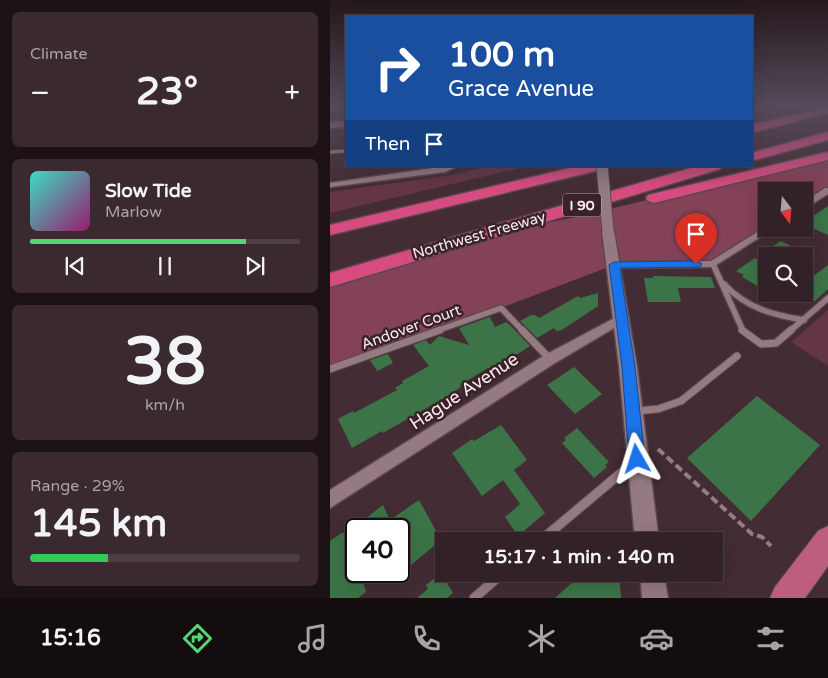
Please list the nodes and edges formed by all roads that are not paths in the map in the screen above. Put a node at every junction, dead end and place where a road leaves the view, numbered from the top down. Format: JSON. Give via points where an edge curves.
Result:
{"nodes":[{"id":1,"x":828,"y":136,"type":"edge"},
{"id":2,"x":345,"y":150,"type":"edge"},
{"id":3,"x":330,"y":152,"type":"edge"},
{"id":4,"x":753,"y":156,"type":"edge"},
{"id":5,"x":828,"y":156,"type":"edge"},
{"id":6,"x":452,"y":167,"type":"edge"},
{"id":7,"x":549,"y":167,"type":"edge"},
{"id":8,"x":596,"y":167,"type":"edge"},
{"id":9,"x":600,"y":167,"type":"edge"},
{"id":10,"x":712,"y":167,"type":"edge"},
{"id":11,"x":330,"y":185,"type":"edge"},
{"id":12,"x":828,"y":190,"type":"edge"},
{"id":13,"x":813,"y":200,"type":"edge"},
{"id":14,"x":330,"y":225,"type":"edge"},
{"id":15,"x":330,"y":230,"type":"edge"},
{"id":16,"x":758,"y":235,"type":"edge"},
{"id":17,"x":449,"y":243,"type":"junction"},
{"id":18,"x":713,"y":264,"type":"junction"},
{"id":19,"x":614,"y":265,"type":"junction"},
{"id":20,"x":718,"y":276,"type":"junction"},
{"id":21,"x":330,"y":280,"type":"edge"},
{"id":22,"x":828,"y":298,"type":"edge"},
{"id":23,"x":622,"y":318,"type":"junction"},
{"id":24,"x":804,"y":320,"type":"junction"},
{"id":25,"x":737,"y":356,"type":"dead end"},
{"id":26,"x":550,"y":359,"type":"junction"},
{"id":27,"x":330,"y":369,"type":"edge"},
{"id":28,"x":632,"y":412,"type":"junction"},
{"id":29,"x":637,"y":459,"type":"junction"},
{"id":30,"x":330,"y":500,"type":"edge"},
{"id":31,"x":551,"y":532,"type":"edge"},
{"id":32,"x":647,"y":532,"type":"edge"},
{"id":33,"x":828,"y":541,"type":"edge"},
{"id":34,"x":493,"y":582,"type":"edge"},
{"id":35,"x":653,"y":582,"type":"edge"},
{"id":36,"x":474,"y":598,"type":"edge"},
{"id":37,"x":654,"y":598,"type":"edge"},
{"id":38,"x":786,"y":598,"type":"edge"}],
"edges":[{"from":1,"to":4,"type":"highway"},
{"from":2,"to":3,"type":"lane"},
{"from":5,"to":17,"type":"highway","via":[[585,215]]},
{"from":6,"to":11,"type":"street"},
{"from":7,"to":14,"type":"highway"},
{"from":8,"to":15,"type":"highway","number":"I 90"},
{"from":9,"to":19,"type":"street","bridge":true},
{"from":10,"to":17,"type":"highway","name":"Northwest Freeway","number":"I 90"},
{"from":12,"to":13,"type":"street"},
{"from":16,"to":18,"type":"street"},
{"from":17,"to":21,"type":"highway","name":"Northwest Freeway","number":"I 90"},
{"from":18,"to":19,"type":"street"},
{"from":18,"to":20,"type":"lane"},
{"from":19,"to":23,"type":"street"},
{"from":20,"to":24,"type":"lane","via":[[736,296],[759,310]]},
{"from":20,"to":24,"type":"lane","via":[[743,332],[756,342],[776,344]]},
{"from":22,"to":24,"type":"lane"},
{"from":23,"to":26,"type":"street","name":"Hague Avenue"},
{"from":23,"to":28,"type":"street"},
{"from":25,"to":28,"type":"lane","via":[[680,401],[658,409]]},
{"from":26,"to":27,"type":"lane","name":"Andover Court","via":[[501,308]]},
{"from":26,"to":30,"type":"street","name":"Hague Avenue"},
{"from":28,"to":29,"type":"street"},
{"from":29,"to":31,"type":"lane"},
{"from":29,"to":32,"type":"street"},
{"from":33,"to":38,"type":"main road"},
{"from":34,"to":36,"type":"lane"},
{"from":35,"to":37,"type":"street"}]}
